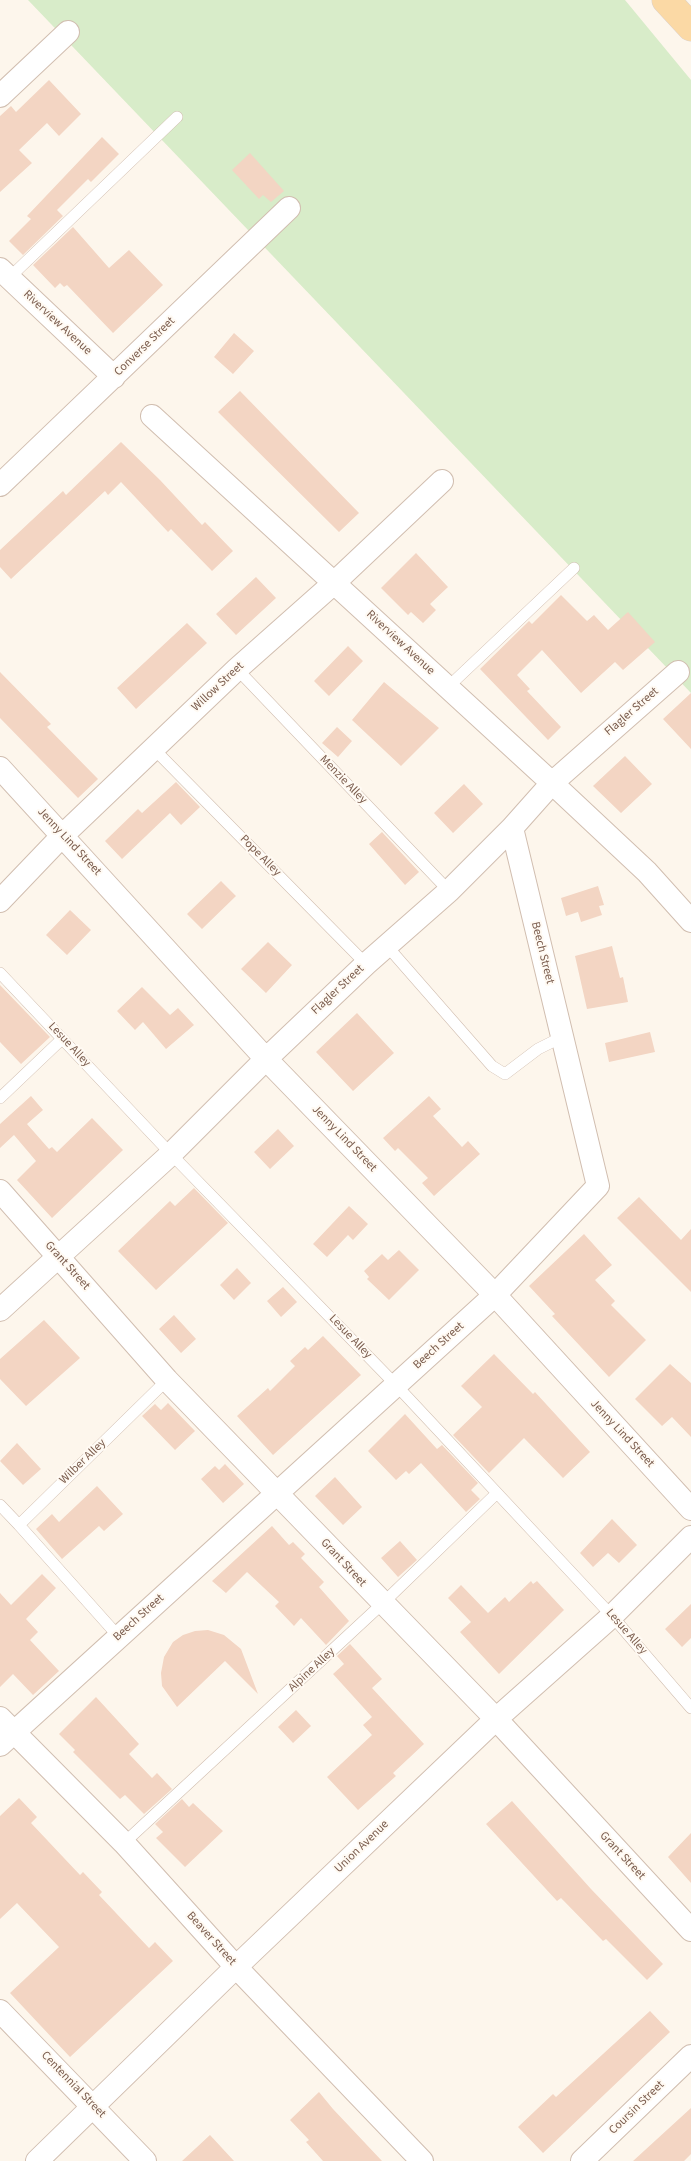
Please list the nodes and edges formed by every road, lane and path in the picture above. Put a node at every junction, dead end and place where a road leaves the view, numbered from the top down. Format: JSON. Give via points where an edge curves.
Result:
{"nodes":[{"id":1,"x":666,"y":0,"type":"edge"},
{"id":2,"x":691,"y":27,"type":"edge"},
{"id":3,"x":68,"y":32,"type":"dead end"},
{"id":4,"x":0,"y":96,"type":"edge"},
{"id":5,"x":178,"y":116,"type":"dead end"},
{"id":6,"x":289,"y":208,"type":"dead end"},
{"id":7,"x":5,"y":274,"type":"edge"},
{"id":8,"x":114,"y":377,"type":"junction"},
{"id":9,"x":152,"y":416,"type":"dead end"},
{"id":10,"x":442,"y":481,"type":"dead end"},
{"id":11,"x":0,"y":485,"type":"edge"},
{"id":12,"x":574,"y":568,"type":"dead end"},
{"id":13,"x":334,"y":583,"type":"junction"},
{"id":14,"x":237,"y":668,"type":"junction"},
{"id":15,"x":678,"y":672,"type":"dead end"},
{"id":16,"x":448,"y":687,"type":"junction"},
{"id":17,"x":153,"y":748,"type":"junction"},
{"id":18,"x":0,"y":768,"type":"edge"},
{"id":19,"x":552,"y":783,"type":"junction"},
{"id":20,"x":512,"y":828,"type":"junction"},
{"id":21,"x":64,"y":835,"type":"junction"},
{"id":22,"x":449,"y":890,"type":"junction"},
{"id":23,"x":0,"y":901,"type":"edge"},
{"id":24,"x":691,"y":921,"type":"edge"},
{"id":25,"x":387,"y":946,"type":"junction"},
{"id":26,"x":366,"y":964,"type":"junction"},
{"id":27,"x":0,"y":973,"type":"edge"},
{"id":28,"x":562,"y":1037,"type":"junction"},
{"id":29,"x":62,"y":1038,"type":"junction"},
{"id":30,"x":266,"y":1059,"type":"junction"},
{"id":31,"x":0,"y":1098,"type":"edge"},
{"id":32,"x":171,"y":1154,"type":"junction"},
{"id":33,"x":0,"y":1191,"type":"edge"},
{"id":34,"x":58,"y":1256,"type":"junction"},
{"id":35,"x":495,"y":1295,"type":"junction"},
{"id":36,"x":0,"y":1310,"type":"edge"},
{"id":37,"x":168,"y":1380,"type":"junction"},
{"id":38,"x":396,"y":1385,"type":"junction"},
{"id":39,"x":277,"y":1492,"type":"junction"},
{"id":40,"x":497,"y":1493,"type":"junction"},
{"id":41,"x":0,"y":1505,"type":"edge"},
{"id":42,"x":691,"y":1509,"type":"edge"},
{"id":43,"x":19,"y":1525,"type":"junction"},
{"id":44,"x":691,"y":1537,"type":"edge"},
{"id":45,"x":382,"y":1604,"type":"junction"},
{"id":46,"x":612,"y":1616,"type":"junction"},
{"id":47,"x":119,"y":1636,"type":"junction"},
{"id":48,"x":691,"y":1708,"type":"edge"},
{"id":49,"x":496,"y":1719,"type":"junction"},
{"id":50,"x":4,"y":1732,"type":"edge"},
{"id":51,"x":124,"y":1843,"type":"junction"},
{"id":52,"x":691,"y":1930,"type":"edge"},
{"id":53,"x":236,"y":1966,"type":"junction"},
{"id":54,"x":0,"y":2011,"type":"edge"},
{"id":55,"x":691,"y":2056,"type":"edge"},
{"id":56,"x":94,"y":2106,"type":"junction"},
{"id":57,"x":37,"y":2161,"type":"edge"},
{"id":58,"x":145,"y":2161,"type":"edge"},
{"id":59,"x":422,"y":2161,"type":"edge"},
{"id":60,"x":582,"y":2161,"type":"edge"}],
"edges":[{"from":1,"to":2,"type":"main road"},
{"from":3,"to":4,"type":"street"},
{"from":5,"to":7,"type":"lane"},
{"from":6,"to":8,"type":"street","name":"Converse Street"},
{"from":7,"to":8,"type":"street","name":"Riverview Avenue"},
{"from":8,"to":11,"type":"street","name":"Converse Street"},
{"from":9,"to":13,"type":"street","name":"Riverview Avenue"},
{"from":10,"to":13,"type":"street","name":"Willow Street"},
{"from":12,"to":16,"type":"lane"},
{"from":13,"to":14,"type":"street","name":"Willow Street"},
{"from":13,"to":16,"type":"street","name":"Riverview Avenue"},
{"from":14,"to":17,"type":"street","name":"Willow Street"},
{"from":14,"to":22,"type":"lane","name":"Menzie Alley"},
{"from":15,"to":19,"type":"street","name":"Flagler Street"},
{"from":16,"to":19,"type":"street","name":"Riverview Avenue"},
{"from":17,"to":21,"type":"street","name":"Willow Street"},
{"from":17,"to":26,"type":"lane","name":"Pope Alley"},
{"from":18,"to":21,"type":"street","name":"Jenny Lind Street"},
{"from":19,"to":20,"type":"street","name":"Flagler Street"},
{"from":19,"to":24,"type":"street","name":"Riverview Avenue","via":[[647,872]]},
{"from":20,"to":22,"type":"street","name":"Flagler Street"},
{"from":20,"to":28,"type":"street","name":"Beech Street"},
{"from":21,"to":23,"type":"street","name":"Willow Street"},
{"from":21,"to":30,"type":"street","name":"Jenny Lind Street"},
{"from":22,"to":25,"type":"street","name":"Flagler Street"},
{"from":25,"to":26,"type":"street","name":"Flagler Street"},
{"from":25,"to":28,"type":"lane","via":[[492,1066],[505,1074],[538,1049]]},
{"from":26,"to":30,"type":"street","name":"Flagler Street"},
{"from":27,"to":29,"type":"lane","name":"Lesue Alley"},
{"from":28,"to":35,"type":"street","name":"Beech Street","via":[[598,1186]]},
{"from":29,"to":31,"type":"lane"},
{"from":29,"to":32,"type":"lane","name":"Lesue Alley"},
{"from":30,"to":32,"type":"street","name":"Flagler Street"},
{"from":30,"to":35,"type":"street","name":"Jenny Lind Street"},
{"from":32,"to":34,"type":"street","name":"Flagler Street"},
{"from":32,"to":38,"type":"lane","name":"Lesue Alley"},
{"from":33,"to":34,"type":"street","name":"Grant Street"},
{"from":34,"to":36,"type":"street","name":"Flagler Street"},
{"from":34,"to":37,"type":"street","name":"Grant Street"},
{"from":35,"to":38,"type":"street","name":"Beech Street"},
{"from":35,"to":42,"type":"street","name":"Jenny Lind Street"},
{"from":37,"to":39,"type":"street","name":"Grant Street"},
{"from":37,"to":43,"type":"lane","name":"Wilber Alley"},
{"from":38,"to":39,"type":"street","name":"Beech Street"},
{"from":38,"to":40,"type":"lane","name":"Lesue Alley"},
{"from":39,"to":45,"type":"street","name":"Grant Street"},
{"from":39,"to":47,"type":"street","name":"Beech Street"},
{"from":40,"to":45,"type":"lane","name":"Alpine Alley"},
{"from":40,"to":46,"type":"lane","name":"Lesue Alley"},
{"from":41,"to":43,"type":"lane"},
{"from":43,"to":47,"type":"lane"},
{"from":44,"to":46,"type":"street","name":"Union Avenue"},
{"from":45,"to":49,"type":"street","name":"Grant Street"},
{"from":45,"to":51,"type":"lane","name":"Alpine Alley"},
{"from":46,"to":48,"type":"lane","name":"Lesue Alley"},
{"from":46,"to":49,"type":"street","name":"Union Avenue"},
{"from":47,"to":50,"type":"street","name":"Beech Street"},
{"from":49,"to":52,"type":"street","name":"Grant Street"},
{"from":49,"to":53,"type":"street","name":"Union Avenue"},
{"from":50,"to":51,"type":"street","name":"Beaver Street"},
{"from":51,"to":53,"type":"street","name":"Beaver Street"},
{"from":53,"to":56,"type":"street","name":"Union Avenue"},
{"from":53,"to":59,"type":"street","name":"Beaver Street"},
{"from":54,"to":56,"type":"street","name":"Centennial Street"},
{"from":55,"to":60,"type":"street","name":"Coursin Street"},
{"from":56,"to":57,"type":"street","name":"Union Avenue"},
{"from":56,"to":58,"type":"street","name":"Centennial Street"}]}
